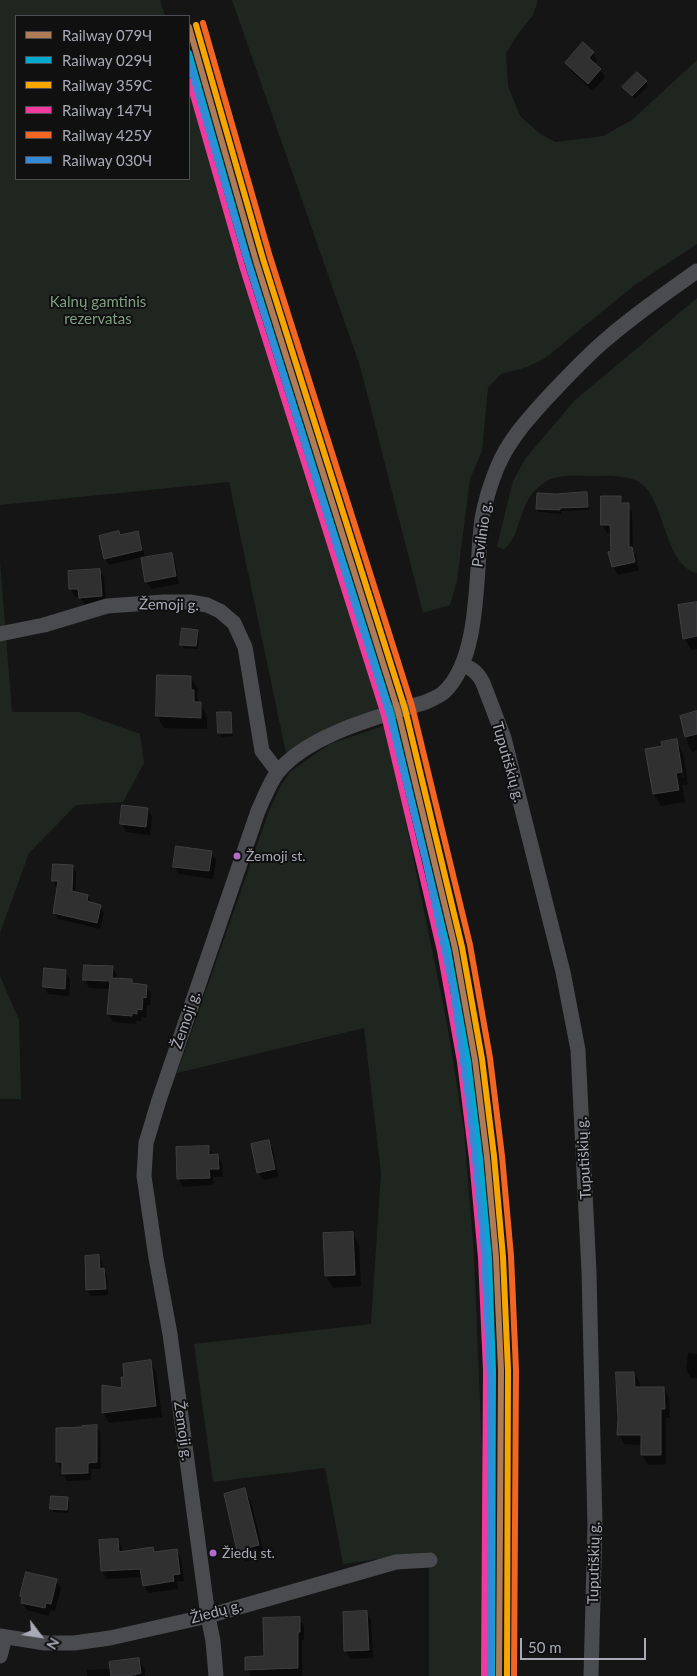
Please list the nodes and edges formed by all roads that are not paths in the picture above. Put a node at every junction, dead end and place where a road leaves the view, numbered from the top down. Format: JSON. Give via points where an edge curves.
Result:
{"nodes":[{"id":1,"x":697,"y":271,"type":"edge"},
{"id":2,"x":0,"y":634,"type":"edge"},
{"id":3,"x":462,"y":664,"type":"junction"},
{"id":4,"x":278,"y":772,"type":"junction"},
{"id":5,"x":430,"y":1560,"type":"dead end"},
{"id":6,"x":208,"y":1616,"type":"junction"},
{"id":7,"x":2,"y":1636,"type":"edge"},
{"id":8,"x":0,"y":1656,"type":"edge"},
{"id":9,"x":216,"y":1676,"type":"edge"},
{"id":10,"x":591,"y":1676,"type":"edge"}],
"edges":[{"from":1,"to":3,"type":"street","name":"Pavilnio g.","via":[[608,338],[542,403],[506,446],[488,490],[482,519],[473,623]]},
{"from":2,"to":4,"type":"street","name":"Žemoji g.","via":[[107,606],[190,602],[220,611],[234,623],[245,647],[262,751]]},
{"from":3,"to":4,"type":"street","name":"Pavilnio g.","via":[[450,686],[438,697],[325,737]]},
{"from":3,"to":10,"type":"street","name":"Tuputiškių g.","via":[[479,675],[504,738],[563,972],[578,1050],[589,1272],[594,1505]]},
{"from":4,"to":6,"type":"street","name":"Žemoji g.","via":[[258,811],[146,1143],[144,1176],[170,1334]]},
{"from":5,"to":6,"type":"street","name":"Žiedų g.","via":[[396,1562]]},
{"from":6,"to":7,"type":"street","name":"Žiedų g.","via":[[74,1643],[45,1643]]},
{"from":6,"to":9,"type":"street","name":"Žemoji g.","via":[[214,1641]]},
{"from":7,"to":8,"type":"street"}]}
